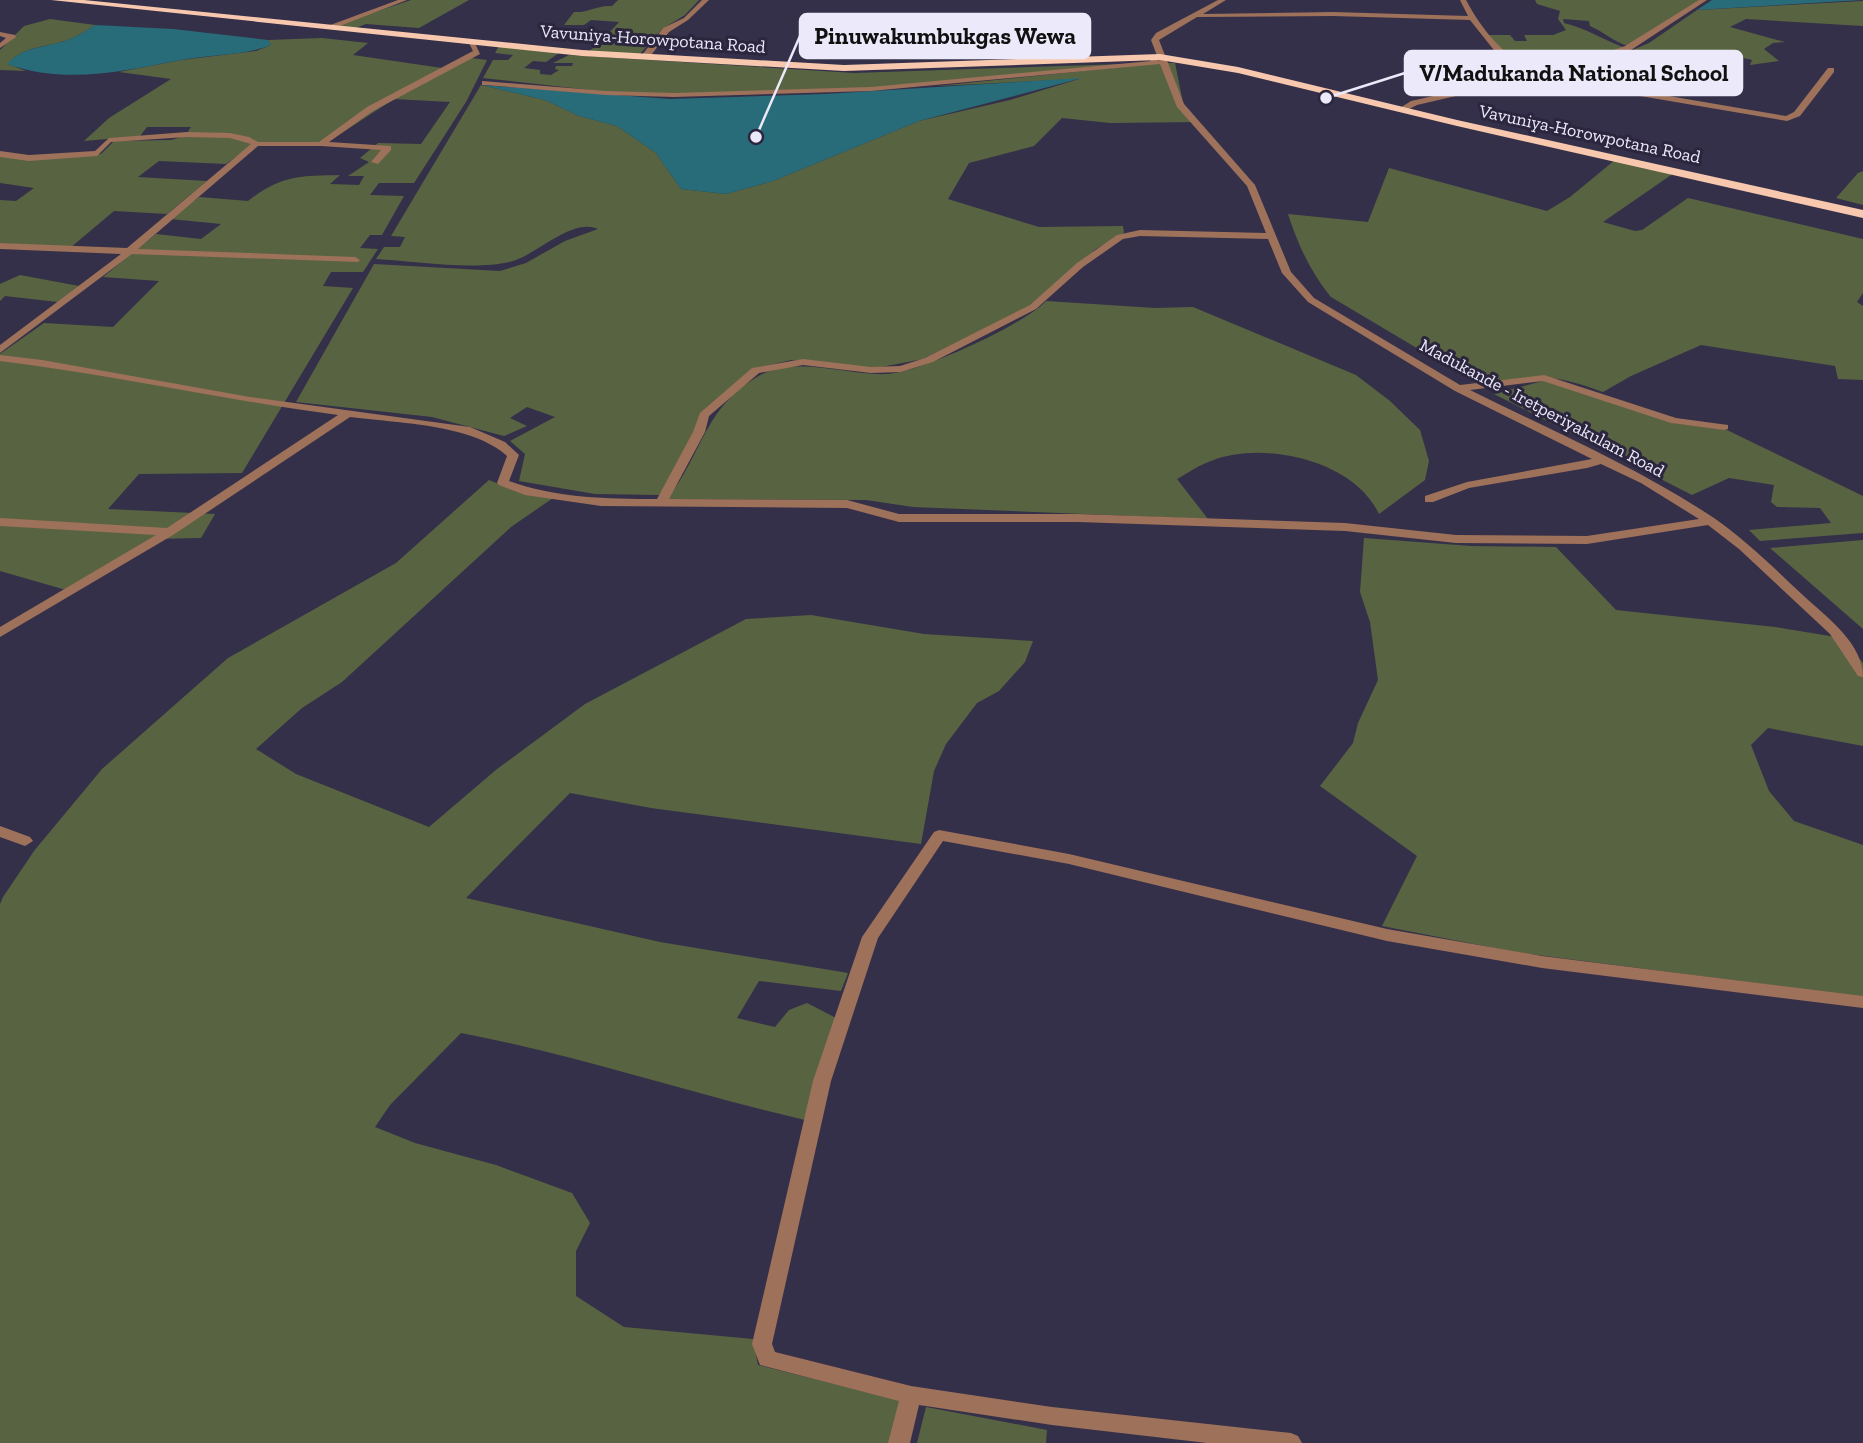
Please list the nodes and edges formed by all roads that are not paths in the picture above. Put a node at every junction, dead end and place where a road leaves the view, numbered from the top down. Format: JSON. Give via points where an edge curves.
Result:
{"nodes":[{"id":1,"x":56,"y":0,"type":"edge"},
{"id":2,"x":404,"y":0,"type":"edge"},
{"id":3,"x":706,"y":0,"type":"edge"},
{"id":4,"x":1223,"y":0,"type":"edge"},
{"id":5,"x":1464,"y":0,"type":"edge"},
{"id":6,"x":1704,"y":0,"type":"edge"},
{"id":7,"x":1199,"y":16,"type":"junction"},
{"id":8,"x":1472,"y":18,"type":"junction"},
{"id":9,"x":329,"y":27,"type":"junction"},
{"id":10,"x":0,"y":34,"type":"edge"},
{"id":11,"x":471,"y":43,"type":"junction"},
{"id":12,"x":0,"y":46,"type":"edge"},
{"id":13,"x":645,"y":57,"type":"junction"},
{"id":14,"x":1155,"y":57,"type":"junction"},
{"id":15,"x":1831,"y":70,"type":"dead end"},
{"id":16,"x":1533,"y":75,"type":"junction"},
{"id":17,"x":485,"y":83,"type":"dead end"},
{"id":18,"x":1403,"y":110,"type":"junction"},
{"id":19,"x":256,"y":144,"type":"junction"},
{"id":20,"x":321,"y":144,"type":"junction"},
{"id":21,"x":0,"y":154,"type":"edge"},
{"id":22,"x":375,"y":162,"type":"dead end"},
{"id":23,"x":1863,"y":214,"type":"edge"},
{"id":24,"x":1271,"y":236,"type":"junction"},
{"id":25,"x":0,"y":246,"type":"edge"},
{"id":26,"x":126,"y":254,"type":"junction"},
{"id":27,"x":355,"y":260,"type":"dead end"},
{"id":28,"x":0,"y":350,"type":"edge"},
{"id":29,"x":0,"y":358,"type":"edge"},
{"id":30,"x":1459,"y":389,"type":"junction"},
{"id":31,"x":347,"y":414,"type":"junction"},
{"id":32,"x":1724,"y":427,"type":"dead end"},
{"id":33,"x":1604,"y":459,"type":"junction"},
{"id":34,"x":1429,"y":499,"type":"dead end"},
{"id":35,"x":660,"y":503,"type":"junction"},
{"id":36,"x":1710,"y":521,"type":"junction"},
{"id":37,"x":0,"y":522,"type":"edge"},
{"id":38,"x":169,"y":532,"type":"junction"},
{"id":39,"x":0,"y":633,"type":"edge"},
{"id":40,"x":1863,"y":673,"type":"edge"},
{"id":41,"x":0,"y":831,"type":"edge"},
{"id":42,"x":25,"y":841,"type":"dead end"},
{"id":43,"x":1863,"y":1002,"type":"edge"},
{"id":44,"x":911,"y":1395,"type":"junction"},
{"id":45,"x":899,"y":1443,"type":"edge"},
{"id":46,"x":1291,"y":1443,"type":"edge"}],
"edges":[{"from":1,"to":9,"type":"highway","name":"Vavuniya-Horowpotana Road"},
{"from":2,"to":9,"type":"street"},
{"from":3,"to":13,"type":"street","via":[[666,30]]},
{"from":4,"to":7,"type":"street"},
{"from":5,"to":8,"type":"street"},
{"from":6,"to":16,"type":"street","via":[[1628,48]]},
{"from":7,"to":8,"type":"street"},
{"from":7,"to":14,"type":"street","via":[[1159,35]]},
{"from":8,"to":16,"type":"street","via":[[1489,45]]},
{"from":9,"to":11,"type":"highway","name":"Vavuniya-Horowpotana Road"},
{"from":10,"to":12,"type":"street","via":[[12,37]]},
{"from":11,"to":13,"type":"highway","name":"Vavuniya-Horowpotana Road"},
{"from":11,"to":20,"type":"street","via":[[477,52],[370,109]]},
{"from":13,"to":14,"type":"highway","name":"Vavuniya-Horowpotana Road","via":[[896,68]]},
{"from":14,"to":17,"type":"street","via":[[1157,63],[858,90],[674,95]]},
{"from":14,"to":18,"type":"highway","name":"Vavuniya-Horowpotana Road","via":[[1238,70]]},
{"from":14,"to":24,"type":"street","name":"Madukande - Iretperiyakulam Road","via":[[1169,71],[1180,105],[1251,185]]},
{"from":15,"to":16,"type":"street","via":[[1797,114],[1787,119]]},
{"from":16,"to":18,"type":"street","via":[[1414,103]]},
{"from":18,"to":23,"type":"highway","name":"Vavuniya-Horowpotana Road"},
{"from":19,"to":20,"type":"street"},
{"from":19,"to":21,"type":"street","via":[[246,136],[182,134],[110,139],[97,153],[29,158]]},
{"from":19,"to":26,"type":"street"},
{"from":20,"to":22,"type":"street","via":[[388,148]]},
{"from":24,"to":30,"type":"street","name":"Madukande - Iretperiyakulam Road","via":[[1287,273],[1311,300]]},
{"from":24,"to":35,"type":"street","via":[[1140,233],[1120,237],[1033,307],[929,360],[901,369],[803,362],[756,370],[704,415]]},
{"from":25,"to":26,"type":"street"},
{"from":26,"to":27,"type":"street"},
{"from":26,"to":28,"type":"street"},
{"from":29,"to":31,"type":"street"},
{"from":30,"to":32,"type":"street","via":[[1544,378],[1675,421]]},
{"from":30,"to":33,"type":"street","name":"Madukande - Iretperiyakulam Road"},
{"from":31,"to":35,"type":"street","via":[[470,430],[513,455],[503,483],[525,491],[601,502]]},
{"from":31,"to":38,"type":"street"},
{"from":33,"to":34,"type":"street","via":[[1467,485]]},
{"from":33,"to":36,"type":"street","name":"Madukande - Iretperiyakulam Road"},
{"from":35,"to":36,"type":"street","via":[[848,505],[898,518],[1078,518],[1345,527],[1456,539],[1587,540]]},
{"from":36,"to":40,"type":"street","name":"Madukande - Iretperiyakulam Road","via":[[1835,631]]},
{"from":37,"to":38,"type":"street"},
{"from":38,"to":39,"type":"street"},
{"from":41,"to":42,"type":"street"},
{"from":43,"to":44,"type":"street","via":[[1542,962],[1413,940],[1069,859],[939,835],[870,937],[822,1081],[762,1344],[767,1359]]},
{"from":44,"to":45,"type":"street"},
{"from":44,"to":46,"type":"street"}]}
